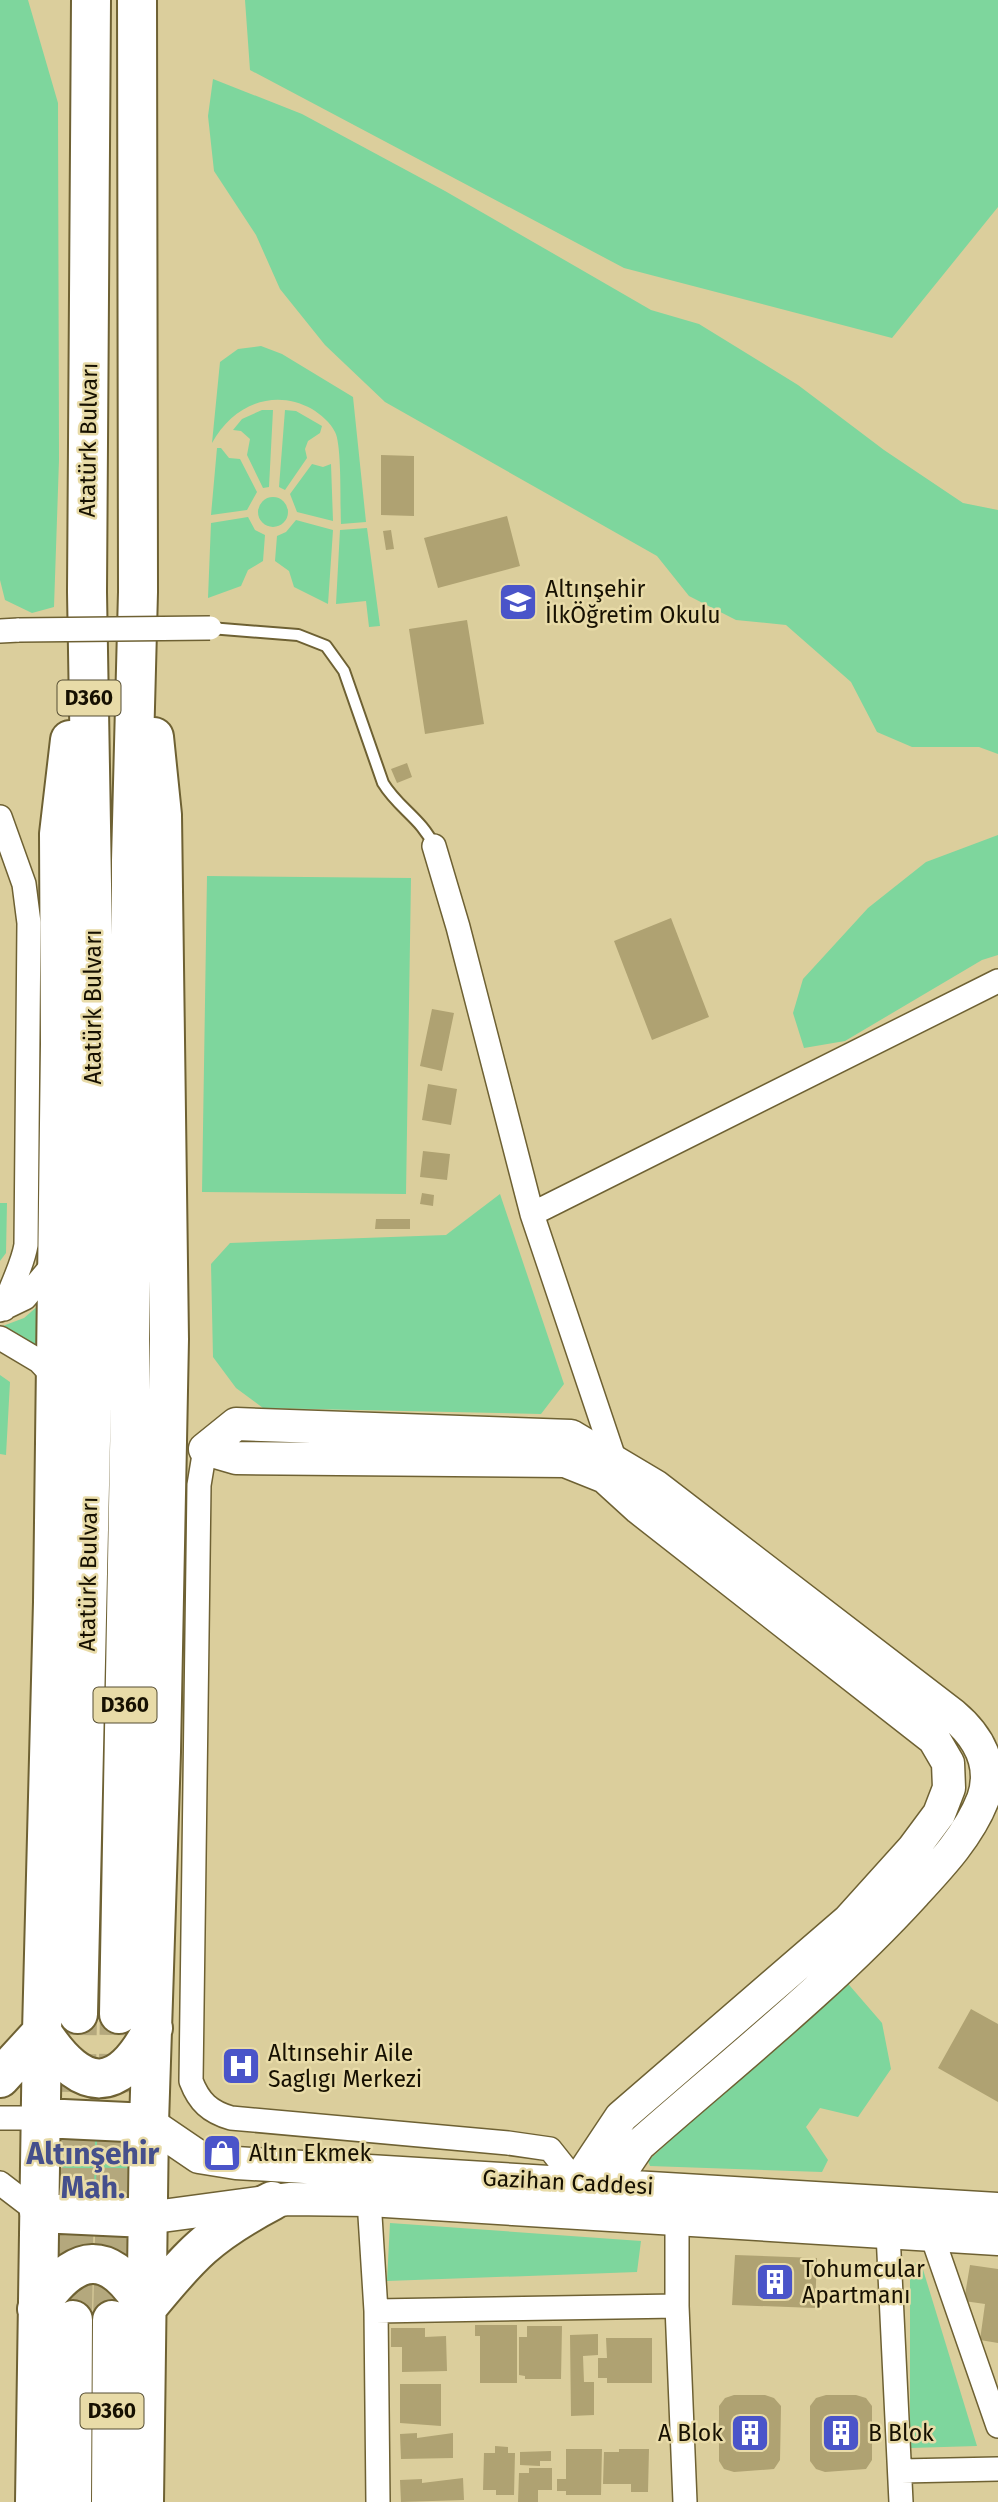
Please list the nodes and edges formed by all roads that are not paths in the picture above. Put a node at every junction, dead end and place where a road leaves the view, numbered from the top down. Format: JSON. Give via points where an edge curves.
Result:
{"nodes":[{"id":1,"x":91,"y":0,"type":"edge"},
{"id":2,"x":137,"y":0,"type":"edge"},
{"id":3,"x":87,"y":592,"type":"junction"},
{"id":4,"x":211,"y":628,"type":"joint"},
{"id":5,"x":10,"y":630,"type":"edge"},
{"id":6,"x":0,"y":817,"type":"edge"},
{"id":7,"x":434,"y":846,"type":"joint"},
{"id":8,"x":996,"y":988,"type":"edge"},
{"id":9,"x":532,"y":1214,"type":"junction"},
{"id":10,"x":57,"y":1260,"type":"junction"},
{"id":11,"x":2,"y":1310,"type":"edge"},
{"id":12,"x":0,"y":1338,"type":"edge"},
{"id":13,"x":56,"y":1379,"type":"junction"},
{"id":14,"x":205,"y":1449,"type":"joint"},
{"id":15,"x":610,"y":1469,"type":"junction"},
{"id":16,"x":994,"y":1764,"type":"edge"},
{"id":17,"x":78,"y":2014,"type":"tunnel mouth"},
{"id":18,"x":136,"y":2021,"type":"junction"},
{"id":19,"x":42,"y":2032,"type":"junction"},
{"id":20,"x":0,"y":2078,"type":"edge"},
{"id":21,"x":41,"y":2118,"type":"junction"},
{"id":22,"x":0,"y":2119,"type":"edge"},
{"id":23,"x":149,"y":2123,"type":"junction"},
{"id":24,"x":0,"y":2183,"type":"edge"},
{"id":25,"x":577,"y":2183,"type":"junction"},
{"id":26,"x":612,"y":2185,"type":"junction"},
{"id":27,"x":369,"y":2200,"type":"junction"},
{"id":28,"x":272,"y":2201,"type":"junction"},
{"id":29,"x":998,"y":2209,"type":"edge"},
{"id":30,"x":39,"y":2213,"type":"junction"},
{"id":31,"x":147,"y":2218,"type":"junction"},
{"id":32,"x":677,"y":2221,"type":"junction"},
{"id":33,"x":888,"y":2233,"type":"junction"},
{"id":34,"x":932,"y":2236,"type":"junction"},
{"id":35,"x":998,"y":2239,"type":"edge"},
{"id":36,"x":677,"y":2306,"type":"junction"},
{"id":37,"x":376,"y":2311,"type":"junction"},
{"id":38,"x":129,"y":2314,"type":"junction"},
{"id":39,"x":55,"y":2315,"type":"junction"},
{"id":40,"x":998,"y":2426,"type":"edge"},
{"id":41,"x":998,"y":2469,"type":"edge"},
{"id":42,"x":901,"y":2471,"type":"junction"},
{"id":43,"x":35,"y":2502,"type":"edge"},
{"id":44,"x":72,"y":2502,"type":"edge"},
{"id":45,"x":111,"y":2502,"type":"edge"},
{"id":46,"x":144,"y":2502,"type":"edge"},
{"id":47,"x":377,"y":2502,"type":"edge"},
{"id":48,"x":685,"y":2502,"type":"edge"},
{"id":49,"x":901,"y":2502,"type":"edge"}],
"edges":[{"from":1,"to":3,"type":"highway","name":"Atatürk Bulvarı","number":"D360"},
{"from":2,"to":18,"type":"highway","via":[[138,592],[162,815],[169,1339]]},
{"from":3,"to":10,"type":"highway","via":[[59,834]]},
{"from":3,"to":17,"type":"highway","name":"Atatürk Bulvarı","number":"D360","via":[[94,1001],[92,1396]]},
{"from":4,"to":5,"type":"street","bridge":true},
{"from":4,"to":7,"type":"lane","via":[[308,637],[333,653],[344,671],[383,783],[426,829]]},
{"from":6,"to":11,"type":"street","via":[[24,884],[29,923],[26,1245],[22,1268],[10,1285]]},
{"from":7,"to":9,"type":"street"},
{"from":8,"to":9,"type":"street"},
{"from":9,"to":15,"type":"street"},
{"from":10,"to":11,"type":"street","via":[[25,1298]]},
{"from":10,"to":13,"type":"highway"},
{"from":12,"to":13,"type":"street","via":[[39,1361]]},
{"from":13,"to":19,"type":"highway"},
{"from":14,"to":15,"type":"street","via":[[236,1458],[565,1461]]},
{"from":14,"to":25,"type":"street","via":[[200,1485],[192,1897],[191,2081],[196,2094],[205,2106],[231,2118],[550,2149]]},
{"from":15,"to":16,"type":"street","via":[[655,1486],[968,1727]]},
{"from":15,"to":25,"type":"street","via":[[639,1508],[934,1740],[948,1763],[949,1788],[939,1814],[913,1849],[849,1920],[621,2117]]},
{"from":16,"to":26,"type":"street","via":[[968,1829],[873,1940],[639,2145]]},
{"from":18,"to":19,"type":"highway","via":[[130,2066],[97,2078],[69,2068]]},
{"from":18,"to":23,"type":"highway"},
{"from":19,"to":20,"type":"highway"},
{"from":19,"to":21,"type":"highway"},
{"from":21,"to":22,"type":"street"},
{"from":21,"to":23,"type":"highway"},
{"from":21,"to":30,"type":"highway"},
{"from":23,"to":25,"type":"street","name":"Gazihan Caddesi","via":[[199,2157],[215,2160]]},
{"from":23,"to":31,"type":"highway"},
{"from":24,"to":30,"type":"street"},
{"from":25,"to":26,"type":"street","name":"Gazihan Caddesi"},
{"from":26,"to":29,"type":"street","name":"Gazihan Caddesi"},
{"from":27,"to":28,"type":"street","name":"Gazihan Caddesi"},
{"from":27,"to":32,"type":"street","name":"Gazihan Caddesi"},
{"from":27,"to":37,"type":"street"},
{"from":28,"to":31,"type":"street","name":"Gazihan Caddesi"},
{"from":28,"to":38,"type":"highway","via":[[202,2244]]},
{"from":30,"to":31,"type":"highway"},
{"from":30,"to":39,"type":"highway"},
{"from":31,"to":38,"type":"highway"},
{"from":32,"to":33,"type":"street","name":"Gazihan Caddesi"},
{"from":32,"to":36,"type":"street"},
{"from":33,"to":34,"type":"street","name":"Gazihan Caddesi"},
{"from":33,"to":42,"type":"street"},
{"from":34,"to":35,"type":"street","name":"Gazihan Caddesi"},
{"from":34,"to":40,"type":"street"},
{"from":36,"to":37,"type":"street"},
{"from":36,"to":48,"type":"street"},
{"from":37,"to":47,"type":"street"},
{"from":38,"to":39,"type":"highway","via":[[126,2278],[93,2265],[64,2274]]},
{"from":38,"to":45,"type":"highway","number":"D360"},
{"from":38,"to":46,"type":"highway"},
{"from":39,"to":43,"type":"highway"},
{"from":39,"to":44,"type":"highway","number":"D360"},
{"from":41,"to":42,"type":"street"},
{"from":42,"to":49,"type":"street"}]}
